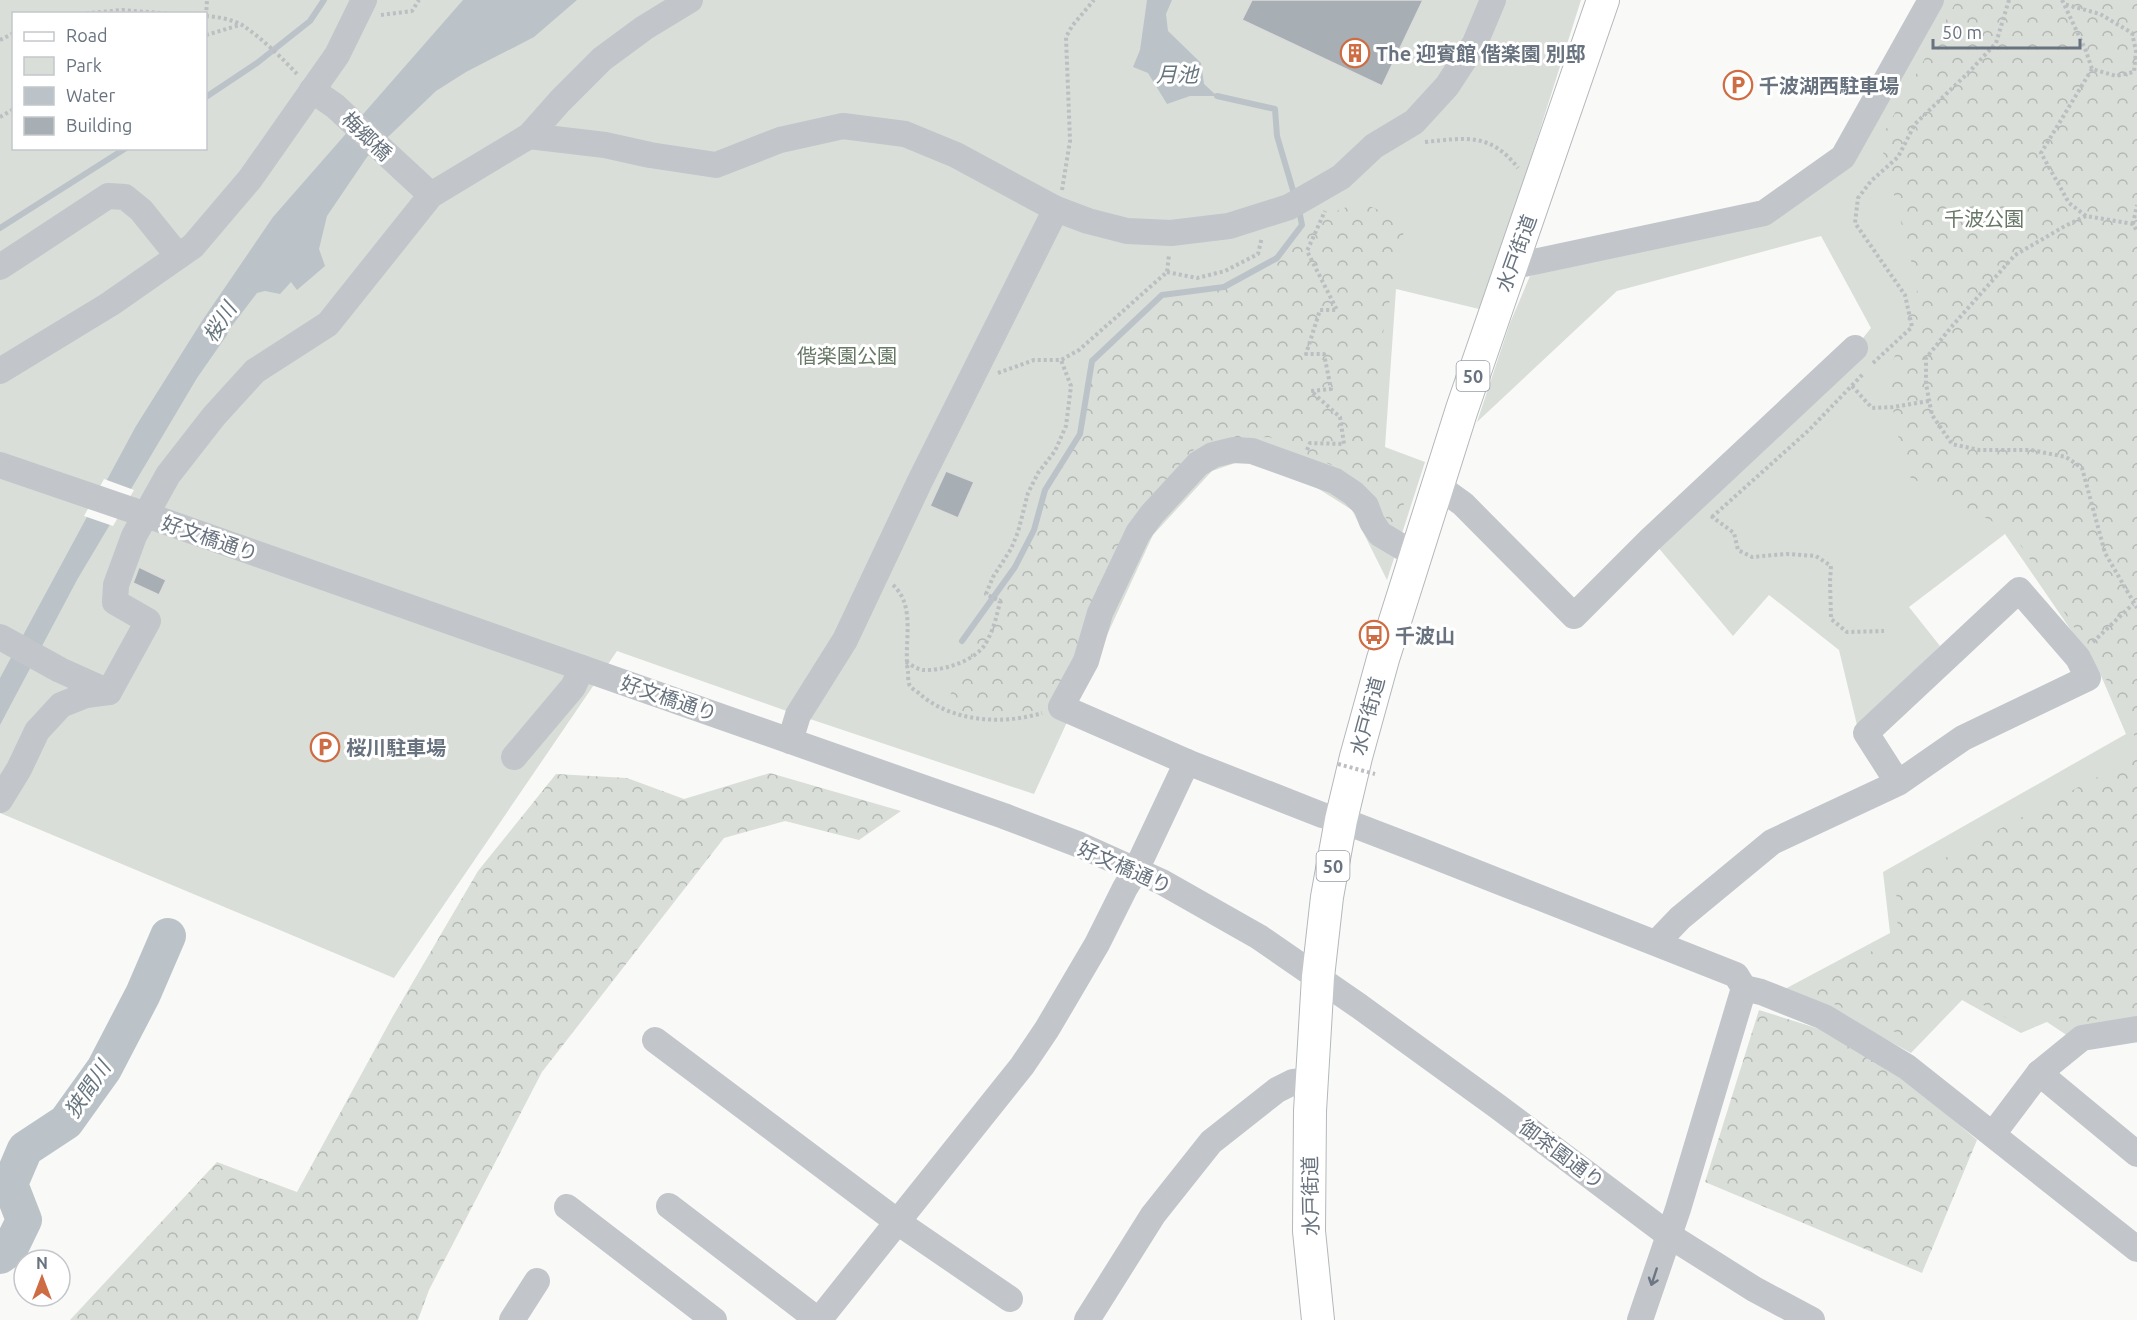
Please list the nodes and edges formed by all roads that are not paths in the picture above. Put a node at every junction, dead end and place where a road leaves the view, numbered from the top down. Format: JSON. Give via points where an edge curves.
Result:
{"nodes":[{"id":1,"x":690,"y":0,"type":"edge"},
{"id":2,"x":1493,"y":0,"type":"edge"},
{"id":3,"x":1603,"y":0,"type":"edge"},
{"id":4,"x":1931,"y":0,"type":"edge"},
{"id":5,"x":360,"y":8,"type":"edge"},
{"id":6,"x":312,"y":90,"type":"junction"},
{"id":7,"x":529,"y":136,"type":"junction"},
{"id":8,"x":431,"y":195,"type":"junction"},
{"id":9,"x":1056,"y":209,"type":"junction"},
{"id":10,"x":178,"y":256,"type":"junction"},
{"id":11,"x":0,"y":267,"type":"edge"},
{"id":12,"x":1510,"y":267,"type":"junction"},
{"id":13,"x":1864,"y":356,"type":"road end"},
{"id":14,"x":0,"y":370,"type":"edge"},
{"id":15,"x":0,"y":465,"type":"edge"},
{"id":16,"x":1438,"y":486,"type":"junction"},
{"id":17,"x":1417,"y":556,"type":"junction"},
{"id":18,"x":0,"y":637,"type":"edge"},
{"id":19,"x":582,"y":668,"type":"junction"},
{"id":20,"x":109,"y":692,"type":"junction"},
{"id":21,"x":790,"y":741,"type":"junction"},
{"id":22,"x":514,"y":757,"type":"dead end"},
{"id":23,"x":1186,"y":762,"type":"junction"},
{"id":24,"x":1898,"y":783,"type":"junction"},
{"id":25,"x":0,"y":800,"type":"edge"},
{"id":26,"x":1341,"y":820,"type":"junction"},
{"id":27,"x":1136,"y":870,"type":"junction"},
{"id":28,"x":1657,"y":942,"type":"junction"},
{"id":29,"x":1318,"y":977,"type":"junction"},
{"id":30,"x":1744,"y":988,"type":"junction"},
{"id":31,"x":2137,"y":1029,"type":"edge"},
{"id":32,"x":656,"y":1040,"type":"dead end"},
{"id":33,"x":2039,"y":1073,"type":"junction"},
{"id":34,"x":1312,"y":1080,"type":"junction"},
{"id":35,"x":1993,"y":1134,"type":"junction"},
{"id":36,"x":2137,"y":1154,"type":"edge"},
{"id":37,"x":669,"y":1206,"type":"dead end"},
{"id":38,"x":567,"y":1207,"type":"dead end"},
{"id":39,"x":899,"y":1223,"type":"junction"},
{"id":40,"x":1670,"y":1236,"type":"junction"},
{"id":41,"x":2137,"y":1249,"type":"edge"},
{"id":42,"x":537,"y":1281,"type":"dead end"},
{"id":43,"x":1010,"y":1299,"type":"dead end"},
{"id":44,"x":512,"y":1320,"type":"edge"},
{"id":45,"x":714,"y":1320,"type":"edge"},
{"id":46,"x":819,"y":1320,"type":"edge"},
{"id":47,"x":1087,"y":1320,"type":"edge"},
{"id":48,"x":1318,"y":1320,"type":"edge"},
{"id":49,"x":1640,"y":1320,"type":"edge"},
{"id":50,"x":1812,"y":1320,"type":"edge"}],
"edges":[{"from":1,"to":7,"type":"street","via":[[602,58]]},
{"from":2,"to":9,"type":"street","via":[[1475,43],[1447,86],[1414,122],[1374,146],[1341,177],[1299,202],[1229,226],[1171,233],[1127,231]]},
{"from":3,"to":12,"type":"main road","name":"水戸街道","number":"50"},
{"from":4,"to":12,"type":"street","via":[[1844,157],[1764,213]]},
{"from":5,"to":6,"type":"street","via":[[337,55]]},
{"from":6,"to":8,"type":"street","name":"梅郷橋","via":[[335,106]]},
{"from":6,"to":10,"type":"street","via":[[250,179],[193,246]]},
{"from":7,"to":8,"type":"street"},
{"from":7,"to":9,"type":"street","via":[[717,165],[780,141],[843,126],[905,134],[956,155]]},
{"from":8,"to":20,"type":"street","via":[[328,324],[255,371],[168,475],[134,536],[116,585],[115,602],[148,621]]},
{"from":9,"to":21,"type":"street","via":[[844,640],[798,715]]},
{"from":10,"to":11,"type":"street","via":[[141,210],[125,197],[108,196]]},
{"from":10,"to":14,"type":"street","via":[[110,304]]},
{"from":12,"to":16,"type":"main road","name":"水戸街道","number":"50"},
{"from":13,"to":16,"type":"street","via":[[1692,502],[1574,616],[1463,504]]},
{"from":15,"to":19,"type":"street","name":"好文橋通り","bridge":true},
{"from":16,"to":17,"type":"main road","name":"水戸街道","number":"50"},
{"from":17,"to":23,"type":"street","via":[[1380,534],[1366,506],[1335,481],[1252,451],[1233,450],[1198,464],[1138,533],[1100,613],[1086,661],[1061,707]]},
{"from":17,"to":26,"type":"main road","name":"水戸街道","number":"50","via":[[1383,659]]},
{"from":18,"to":20,"type":"street"},
{"from":19,"to":21,"type":"street","name":"好文橋通り"},
{"from":19,"to":22,"type":"street","via":[[573,687]]},
{"from":20,"to":25,"type":"street","via":[[86,695],[61,705],[37,731]]},
{"from":21,"to":27,"type":"street","name":"好文橋通り","via":[[1004,816]]},
{"from":23,"to":26,"type":"street"},
{"from":23,"to":27,"type":"street"},
{"from":24,"to":24,"type":"street","via":[[1963,738],[2088,678],[2078,658],[2019,590],[1866,733]]},
{"from":24,"to":28,"type":"street","via":[[1772,842],[1680,918]]},
{"from":26,"to":28,"type":"street"},
{"from":26,"to":29,"type":"main road","name":"水戸街道","number":"50"},
{"from":27,"to":29,"type":"street","name":"好文橋通り","via":[[1191,897]]},
{"from":27,"to":39,"type":"street","via":[[1042,1037]]},
{"from":28,"to":30,"type":"street","via":[[1736,975]]},
{"from":29,"to":34,"type":"main road","name":"水戸街道","number":"50"},
{"from":29,"to":40,"type":"street","name":"御茶園通り"},
{"from":30,"to":35,"type":"street","via":[[1824,1017],[1907,1067]]},
{"from":30,"to":40,"type":"street"},
{"from":31,"to":33,"type":"street","via":[[2082,1038]]},
{"from":32,"to":39,"type":"street"},
{"from":33,"to":35,"type":"street"},
{"from":33,"to":36,"type":"street"},
{"from":34,"to":47,"type":"street","via":[[1293,1082],[1277,1090],[1211,1142],[1153,1215]]},
{"from":34,"to":48,"type":"main road","name":"水戸街道","number":"50","via":[[1309,1231]]},
{"from":35,"to":41,"type":"street"},
{"from":37,"to":46,"type":"street"},
{"from":38,"to":45,"type":"street"},
{"from":39,"to":43,"type":"street"},
{"from":39,"to":46,"type":"street"},
{"from":40,"to":49,"type":"street","one_way":true},
{"from":40,"to":50,"type":"street","name":"御茶園通り"},
{"from":42,"to":44,"type":"street"}]}
